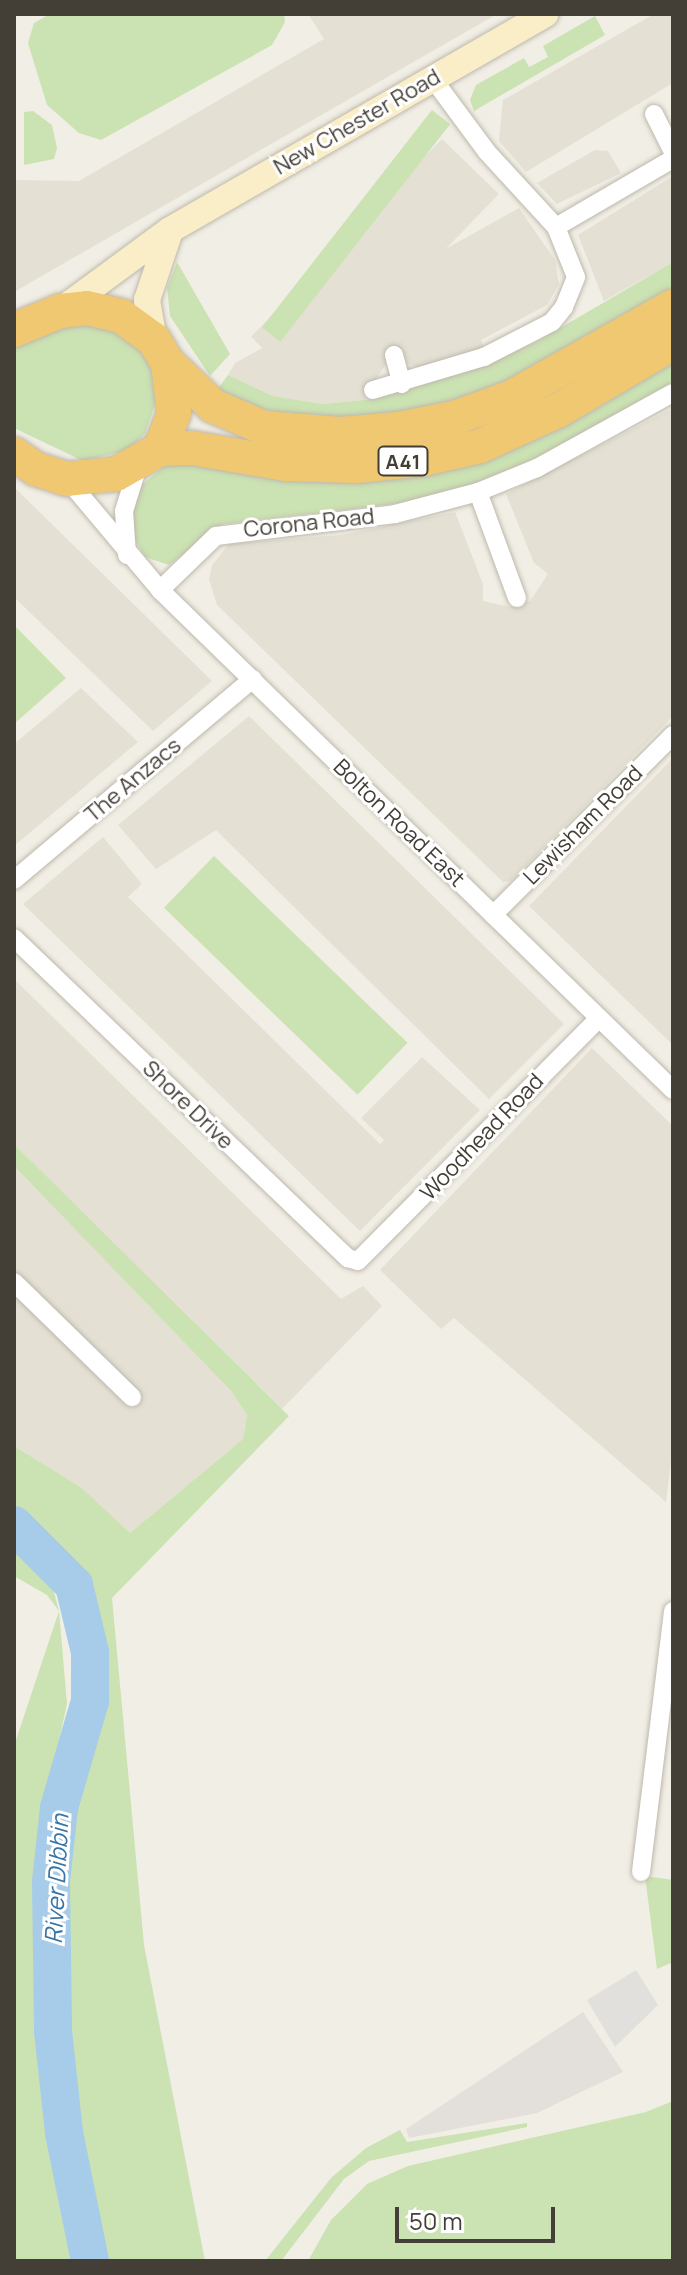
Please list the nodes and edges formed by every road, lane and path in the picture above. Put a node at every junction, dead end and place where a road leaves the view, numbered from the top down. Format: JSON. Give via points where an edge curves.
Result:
{"nodes":[{"id":1,"x":545,"y":14,"type":"edge"},
{"id":2,"x":433,"y":79,"type":"junction"},
{"id":3,"x":654,"y":114,"type":"dead end"},
{"id":4,"x":673,"y":152,"type":"edge"},
{"id":5,"x":673,"y":159,"type":"edge"},
{"id":6,"x":556,"y":227,"type":"junction"},
{"id":7,"x":170,"y":230,"type":"junction"},
{"id":8,"x":673,"y":306,"type":"edge"},
{"id":9,"x":60,"y":311,"type":"junction"},
{"id":10,"x":14,"y":330,"type":"edge"},
{"id":11,"x":673,"y":343,"type":"edge"},
{"id":12,"x":161,"y":351,"type":"junction"},
{"id":13,"x":394,"y":355,"type":"dead end"},
{"id":14,"x":402,"y":384,"type":"junction"},
{"id":15,"x":373,"y":390,"type":"dead end"},
{"id":16,"x":673,"y":393,"type":"edge"},
{"id":17,"x":14,"y":454,"type":"edge"},
{"id":18,"x":149,"y":457,"type":"junction"},
{"id":19,"x":67,"y":479,"type":"junction"},
{"id":20,"x":478,"y":492,"type":"junction"},
{"id":21,"x":127,"y":555,"type":"junction"},
{"id":22,"x":160,"y":590,"type":"junction"},
{"id":23,"x":517,"y":598,"type":"dead end"},
{"id":24,"x":253,"y":679,"type":"junction"},
{"id":25,"x":673,"y":735,"type":"edge"},
{"id":26,"x":14,"y":880,"type":"edge"},
{"id":27,"x":493,"y":915,"type":"junction"},
{"id":28,"x":14,"y":938,"type":"edge"},
{"id":29,"x":599,"y":1018,"type":"junction"},
{"id":30,"x":673,"y":1090,"type":"edge"},
{"id":31,"x":366,"y":1257,"type":"joint"},
{"id":32,"x":14,"y":1282,"type":"edge"},
{"id":33,"x":132,"y":1397,"type":"dead end"},
{"id":34,"x":673,"y":1611,"type":"edge"},
{"id":35,"x":641,"y":1872,"type":"dead end"}],
"edges":[{"from":1,"to":2,"type":"main road","name":"New Chester Road"},
{"from":2,"to":6,"type":"street","via":[[487,152]]},
{"from":2,"to":7,"type":"main road","name":"New Chester Road"},
{"from":3,"to":4,"type":"street"},
{"from":5,"to":6,"type":"street"},
{"from":6,"to":14,"type":"street","via":[[576,277],[552,322],[484,357]]},
{"from":7,"to":9,"type":"main road","name":"New Chester Road"},
{"from":7,"to":12,"type":"main road","via":[[154,265],[147,300]]},
{"from":8,"to":12,"type":"highway","number":"A41","via":[[510,398],[454,418],[399,429],[341,434],[264,428],[213,406]]},
{"from":9,"to":10,"type":"highway","number":"A41"},
{"from":9,"to":12,"type":"highway","number":"A41","via":[[87,308],[117,314]]},
{"from":11,"to":18,"type":"highway","number":"A41","via":[[559,410],[480,446],[424,459],[357,466],[286,464],[192,448]]},
{"from":12,"to":18,"type":"highway","via":[[174,413]]},
{"from":13,"to":14,"type":"street"},
{"from":14,"to":15,"type":"street"},
{"from":16,"to":20,"type":"street","name":"Corona Road","via":[[537,468]]},
{"from":17,"to":19,"type":"highway","number":"A41","via":[[36,469]]},
{"from":18,"to":19,"type":"highway","number":"A41","via":[[116,474]]},
{"from":18,"to":21,"type":"street","via":[[124,511]]},
{"from":19,"to":21,"type":"street","name":"Bolton Road East"},
{"from":20,"to":22,"type":"street","name":"Corona Road","via":[[395,514],[320,526],[232,531],[216,536]]},
{"from":20,"to":23,"type":"street"},
{"from":21,"to":22,"type":"street","name":"Bolton Road East"},
{"from":22,"to":24,"type":"street","name":"Bolton Road East"},
{"from":24,"to":26,"type":"street","name":"The Anzacs"},
{"from":24,"to":27,"type":"street","name":"Bolton Road East"},
{"from":25,"to":27,"type":"street","name":"Lewisham Road"},
{"from":27,"to":29,"type":"street","name":"Bolton Road East"},
{"from":28,"to":31,"type":"street","name":"Shore Drive","via":[[348,1258]]},
{"from":29,"to":30,"type":"street","name":"Bolton Road East"},
{"from":29,"to":31,"type":"street","name":"Woodhead Road"},
{"from":32,"to":33,"type":"street"},
{"from":34,"to":35,"type":"street"}]}
